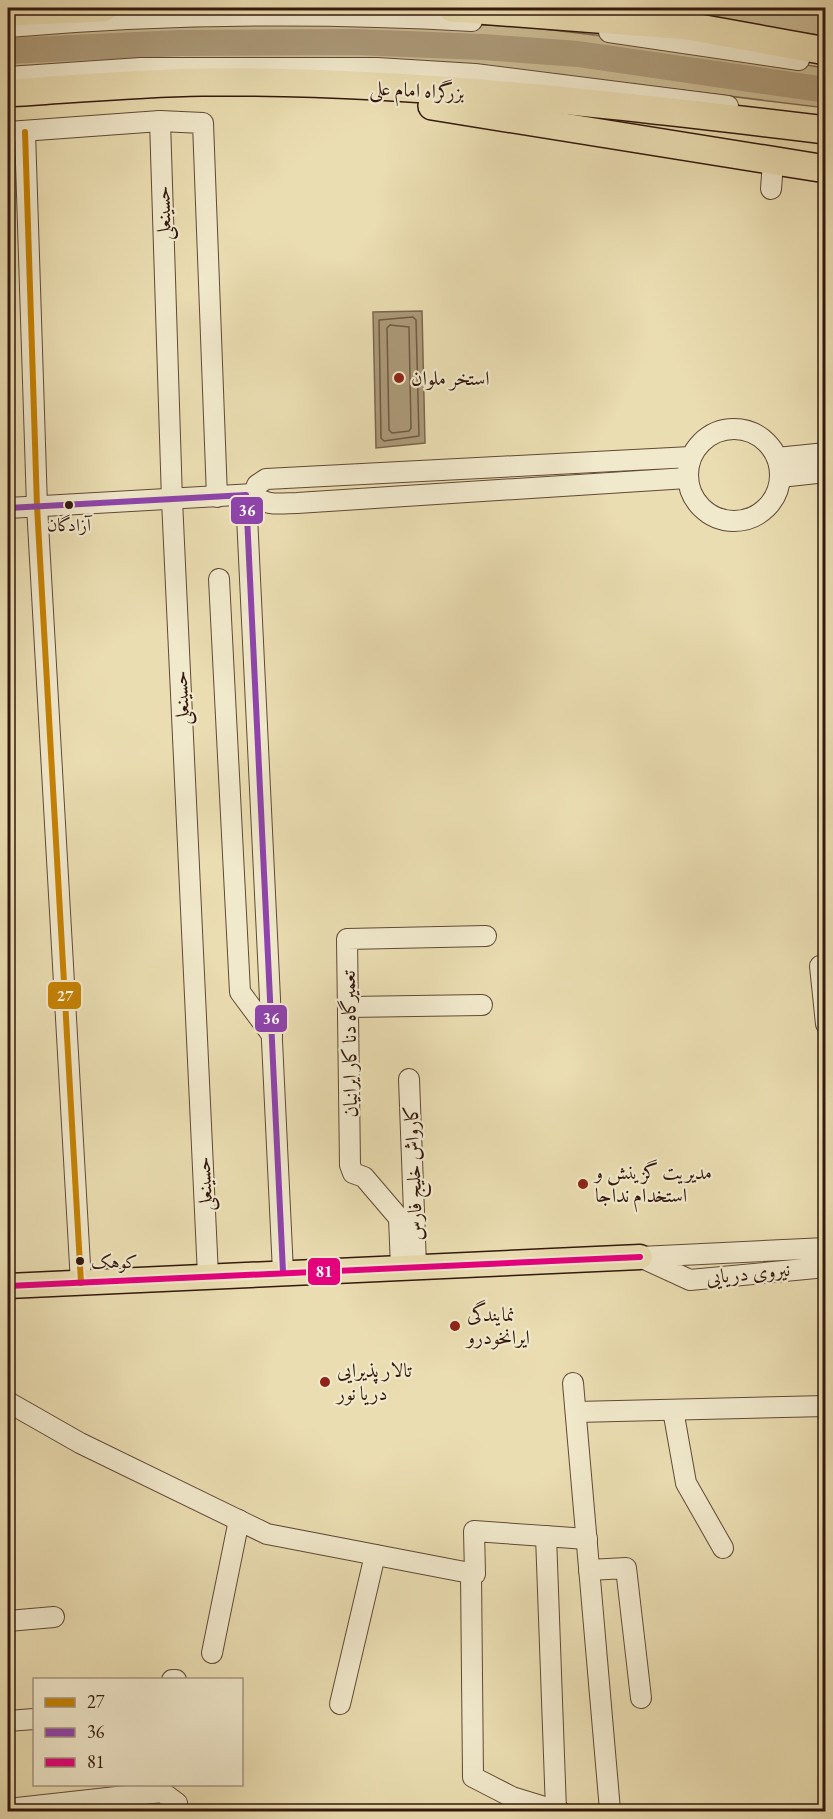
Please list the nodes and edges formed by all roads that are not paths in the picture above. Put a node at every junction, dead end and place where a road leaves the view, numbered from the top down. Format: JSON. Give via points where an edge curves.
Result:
{"nodes":[{"id":1,"x":103,"y":8,"type":"edge"},
{"id":2,"x":452,"y":8,"type":"edge"},
{"id":3,"x":8,"y":12,"type":"edge"},
{"id":4,"x":8,"y":27,"type":"edge"},
{"id":5,"x":825,"y":51,"type":"edge"},
{"id":6,"x":825,"y":64,"type":"edge"},
{"id":7,"x":8,"y":77,"type":"edge"},
{"id":8,"x":264,"y":84,"type":"junction"},
{"id":9,"x":8,"y":93,"type":"edge"},
{"id":10,"x":825,"y":119,"type":"edge"},
{"id":11,"x":160,"y":121,"type":"junction"},
{"id":12,"x":825,"y":130,"type":"edge"},
{"id":13,"x":16,"y":132,"type":"edge"},
{"id":14,"x":773,"y":162,"type":"junction"},
{"id":15,"x":825,"y":169,"type":"edge"},
{"id":16,"x":771,"y":189,"type":"dead end"},
{"id":17,"x":825,"y":453,"type":"edge"},
{"id":18,"x":691,"y":457,"type":"junction"},
{"id":19,"x":779,"y":467,"type":"junction"},
{"id":20,"x":825,"y":472,"type":"edge"},
{"id":21,"x":338,"y":475,"type":"junction"},
{"id":22,"x":687,"y":478,"type":"junction"},
{"id":23,"x":250,"y":495,"type":"junction"},
{"id":24,"x":218,"y":497,"type":"junction"},
{"id":25,"x":172,"y":500,"type":"junction"},
{"id":26,"x":340,"y":500,"type":"junction"},
{"id":27,"x":37,"y":506,"type":"junction"},
{"id":28,"x":8,"y":508,"type":"edge"},
{"id":29,"x":219,"y":579,"type":"dead end"},
{"id":30,"x":486,"y":936,"type":"dead end"},
{"id":31,"x":820,"y":966,"type":"dead end"},
{"id":32,"x":482,"y":1005,"type":"dead end"},
{"id":33,"x":348,"y":1007,"type":"junction"},
{"id":34,"x":825,"y":1024,"type":"edge"},
{"id":35,"x":272,"y":1035,"type":"junction"},
{"id":36,"x":410,"y":1079,"type":"dead end"},
{"id":37,"x":825,"y":1248,"type":"edge"},
{"id":38,"x":640,"y":1257,"type":"junction"},
{"id":39,"x":408,"y":1267,"type":"junction"},
{"id":40,"x":825,"y":1267,"type":"edge"},
{"id":41,"x":283,"y":1272,"type":"junction"},
{"id":42,"x":208,"y":1276,"type":"junction"},
{"id":43,"x":81,"y":1282,"type":"junction"},
{"id":44,"x":8,"y":1286,"type":"edge"},
{"id":45,"x":573,"y":1383,"type":"dead end"},
{"id":46,"x":8,"y":1402,"type":"edge"},
{"id":47,"x":825,"y":1406,"type":"edge"},
{"id":48,"x":673,"y":1410,"type":"junction"},
{"id":49,"x":576,"y":1412,"type":"junction"},
{"id":50,"x":239,"y":1520,"type":"junction"},
{"id":51,"x":546,"y":1536,"type":"junction"},
{"id":52,"x":587,"y":1539,"type":"junction"},
{"id":53,"x":723,"y":1548,"type":"dead end"},
{"id":54,"x":375,"y":1555,"type":"junction"},
{"id":55,"x":590,"y":1570,"type":"junction"},
{"id":56,"x":471,"y":1574,"type":"junction"},
{"id":57,"x":54,"y":1617,"type":"dead end"},
{"id":58,"x":8,"y":1621,"type":"edge"},
{"id":59,"x":212,"y":1653,"type":"dead end"},
{"id":60,"x":641,"y":1698,"type":"dead end"},
{"id":61,"x":340,"y":1704,"type":"dead end"},
{"id":62,"x":33,"y":1719,"type":"edge"},
{"id":63,"x":8,"y":1721,"type":"edge"},
{"id":64,"x":8,"y":1809,"type":"edge"},
{"id":65,"x":559,"y":1811,"type":"edge"},
{"id":66,"x":172,"y":1812,"type":"edge"},
{"id":67,"x":605,"y":1812,"type":"edge"}],
"edges":[{"from":1,"to":3,"type":"highway"},
{"from":2,"to":5,"type":"highway","via":[[688,26]]},
{"from":4,"to":6,"type":"street","via":[[139,18],[436,19],[595,30]]},
{"from":7,"to":10,"type":"street","via":[[141,68],[377,68],[557,83]]},
{"from":8,"to":9,"type":"highway","name":"بزرگراه امام علی","via":[[202,82]]},
{"from":8,"to":12,"type":"highway","name":"بزرگراه امام علی","via":[[525,95]]},
{"from":8,"to":14,"type":"highway","via":[[454,109]]},
{"from":11,"to":13,"type":"street"},
{"from":11,"to":24,"type":"street","via":[[203,123]]},
{"from":11,"to":25,"type":"street","name":"حسینعلی"},
{"from":13,"to":27,"type":"street"},
{"from":14,"to":15,"type":"highway"},
{"from":14,"to":16,"type":"street"},
{"from":17,"to":19,"type":"street"},
{"from":18,"to":19,"type":"street","via":[[704,439],[717,431],[746,429],[770,445]]},
{"from":18,"to":21,"type":"street"},
{"from":18,"to":22,"type":"street"},
{"from":19,"to":20,"type":"street"},
{"from":19,"to":22,"type":"street","via":[[779,488],[772,503],[745,520],[713,517],[691,494]]},
{"from":21,"to":23,"type":"street","via":[[266,479]]},
{"from":21,"to":26,"type":"street"},
{"from":22,"to":26,"type":"street"},
{"from":23,"to":24,"type":"street"},
{"from":23,"to":26,"type":"street","via":[[269,504]]},
{"from":23,"to":35,"type":"street"},
{"from":24,"to":25,"type":"street"},
{"from":25,"to":27,"type":"street"},
{"from":25,"to":42,"type":"street","name":"حسینعلی"},
{"from":27,"to":28,"type":"street"},
{"from":27,"to":43,"type":"street"},
{"from":29,"to":35,"type":"street","via":[[240,993]]},
{"from":30,"to":33,"type":"street","name":"تعمیرگاه دنا کار ایرانیان","via":[[347,939]]},
{"from":31,"to":34,"type":"street"},
{"from":32,"to":33,"type":"street"},
{"from":33,"to":39,"type":"street","name":"تعمیرگاه دنا کار ایرانیان","via":[[350,1165],[353,1173],[364,1177],[399,1218]]},
{"from":35,"to":41,"type":"street"},
{"from":36,"to":39,"type":"street","name":"کارواش خلیج فارس"},
{"from":37,"to":38,"type":"street","name":"نیروی دریایی"},
{"from":38,"to":39,"type":"main road","name":"نیروی دریایی"},
{"from":38,"to":40,"type":"street","name":"نیروی دریایی","via":[[690,1280]]},
{"from":39,"to":41,"type":"main road","name":"نیروی دریایی"},
{"from":41,"to":42,"type":"main road","name":"نیروی دریایی"},
{"from":42,"to":43,"type":"main road","name":"نیروی دریایی"},
{"from":43,"to":44,"type":"main road","name":"نیروی دریایی"},
{"from":45,"to":49,"type":"street"},
{"from":46,"to":50,"type":"street","via":[[80,1443]]},
{"from":47,"to":48,"type":"street"},
{"from":48,"to":49,"type":"street"},
{"from":48,"to":53,"type":"street","via":[[686,1483]]},
{"from":49,"to":52,"type":"street"},
{"from":50,"to":54,"type":"street","via":[[267,1534]]},
{"from":50,"to":59,"type":"street"},
{"from":51,"to":52,"type":"street"},
{"from":51,"to":56,"type":"street","via":[[474,1532],[475,1575]]},
{"from":51,"to":65,"type":"street"},
{"from":52,"to":55,"type":"street"},
{"from":54,"to":56,"type":"street"},
{"from":54,"to":61,"type":"street"},
{"from":55,"to":60,"type":"street","via":[[626,1568]]},
{"from":55,"to":67,"type":"street","via":[[610,1810]]},
{"from":56,"to":65,"type":"street","via":[[473,1777],[512,1797]]},
{"from":57,"to":58,"type":"street"},
{"from":62,"to":63,"type":"street"},
{"from":64,"to":66,"type":"street","via":[[162,1792],[177,1803]]}]}
